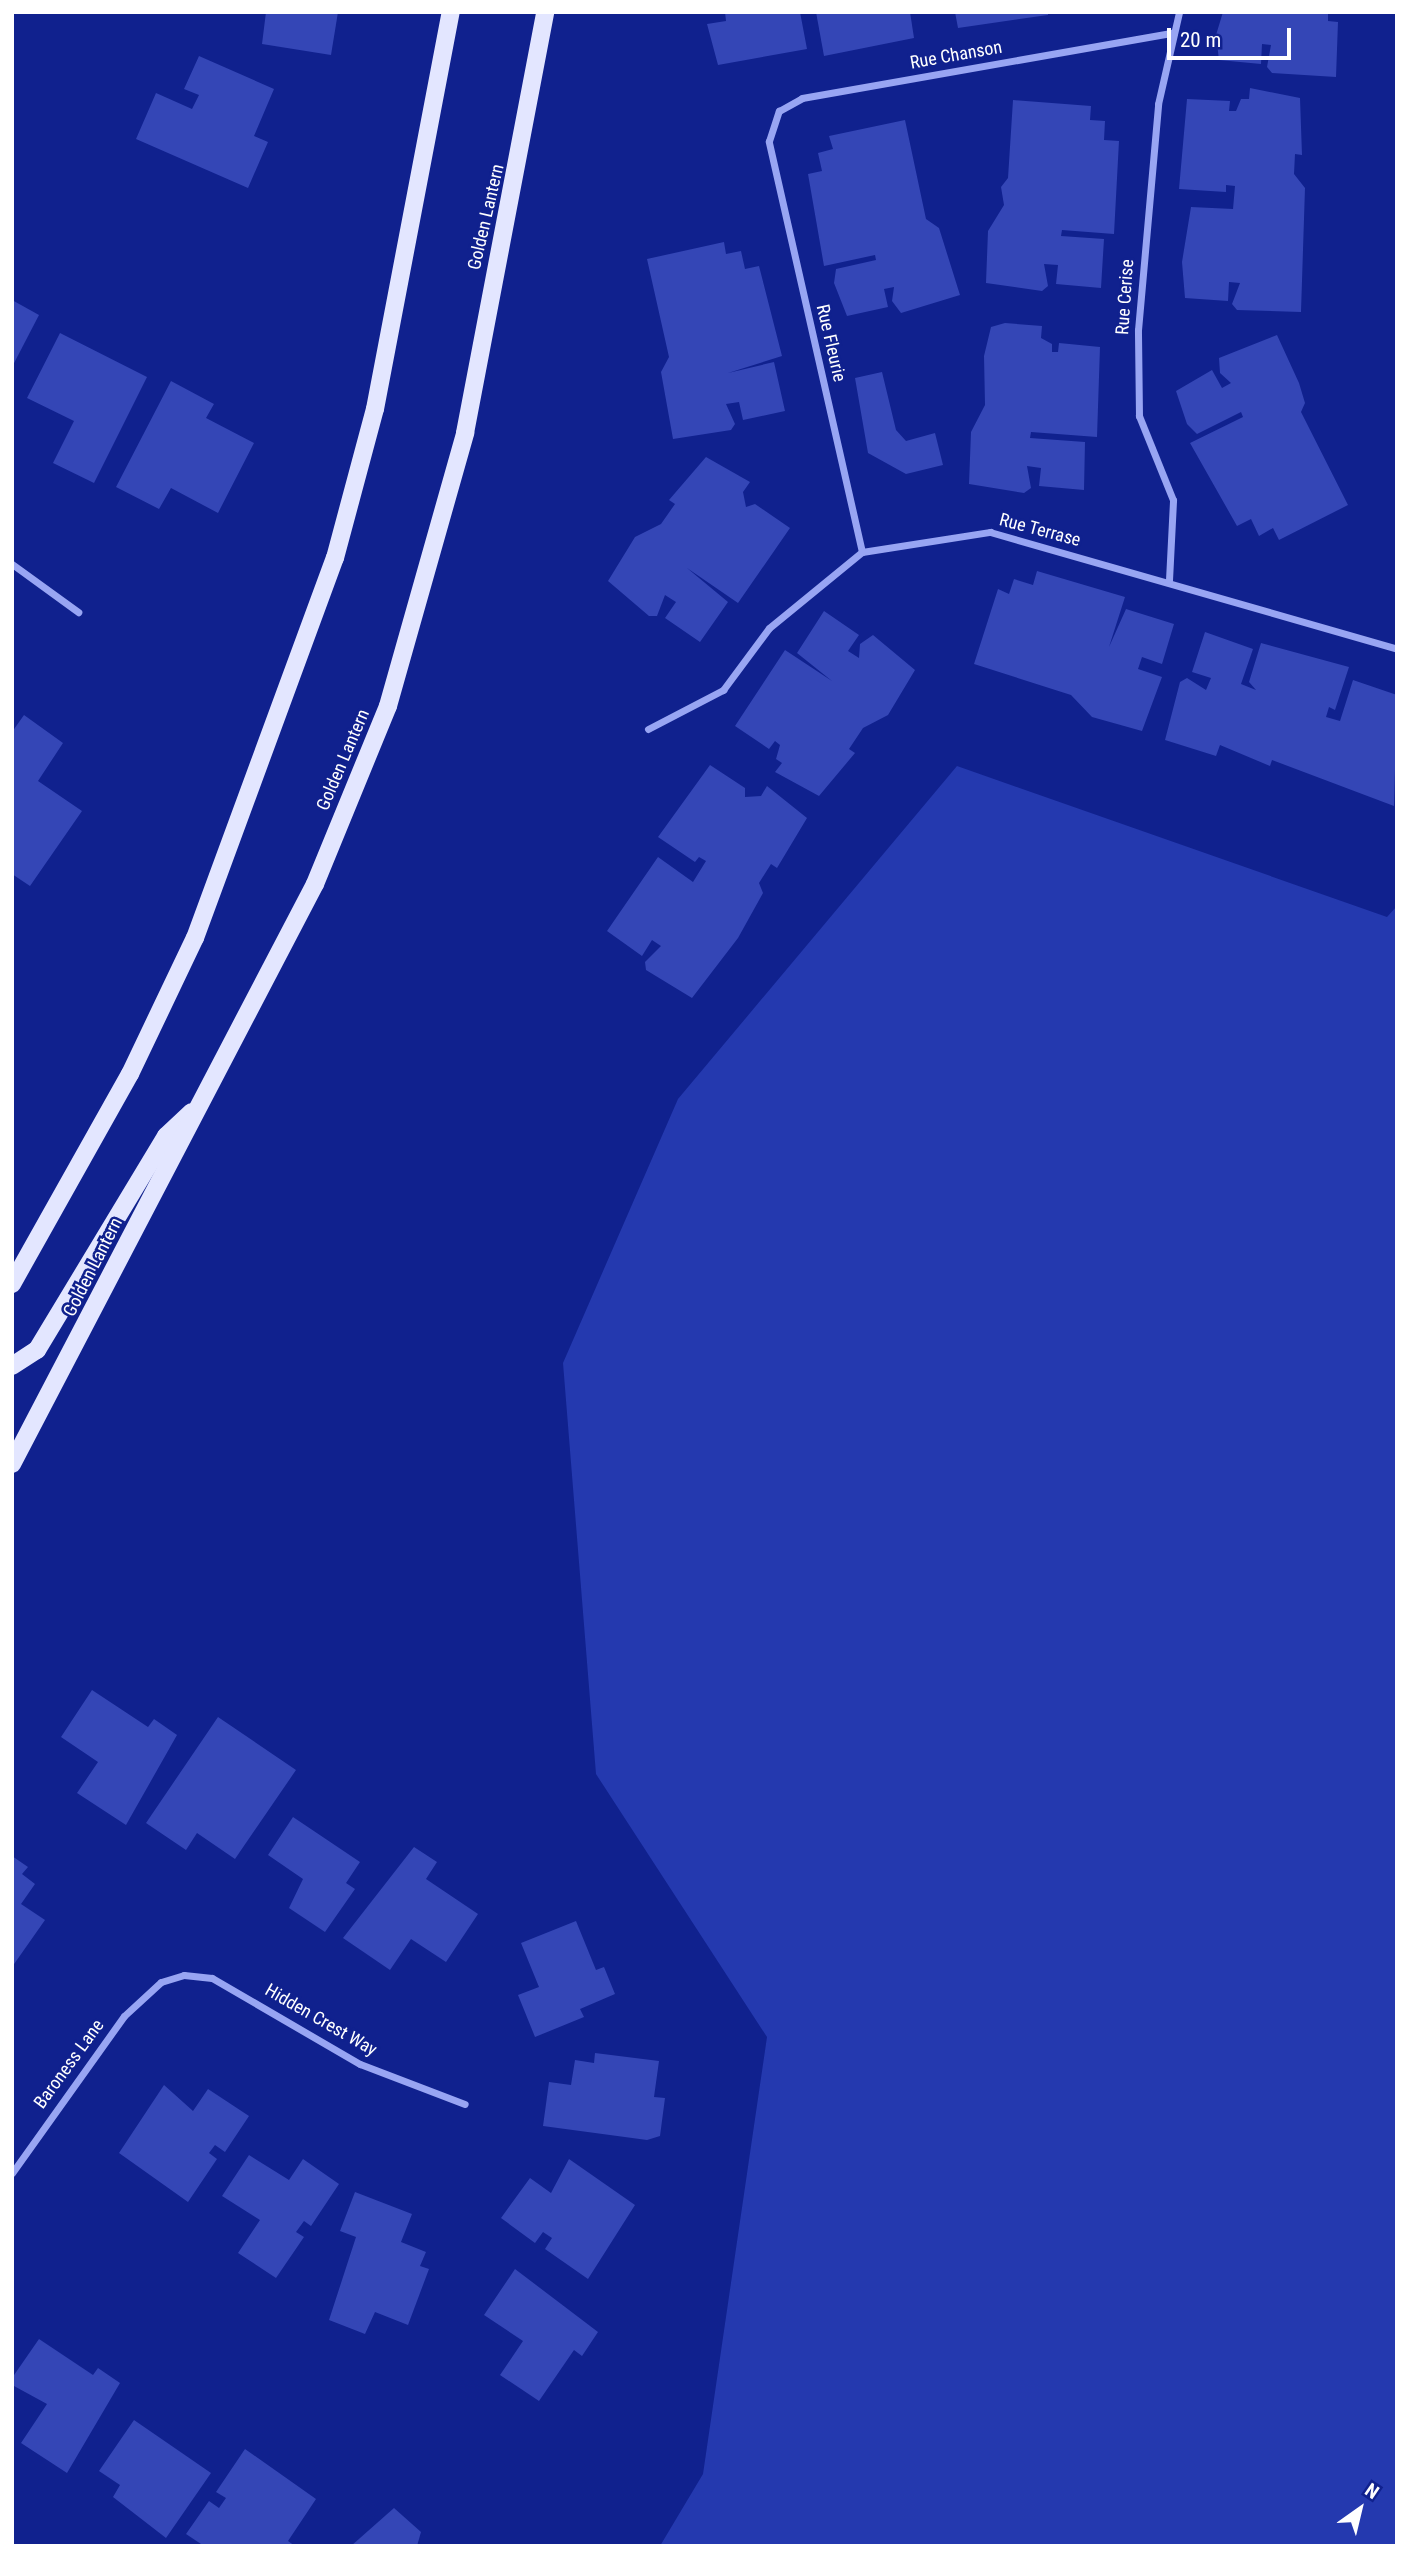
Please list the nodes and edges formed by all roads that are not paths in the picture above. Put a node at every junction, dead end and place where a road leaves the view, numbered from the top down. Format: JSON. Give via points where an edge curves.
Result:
{"nodes":[{"id":1,"x":451,"y":12,"type":"edge"},
{"id":2,"x":545,"y":12,"type":"edge"},
{"id":3,"x":1179,"y":12,"type":"edge"},
{"id":4,"x":1172,"y":33,"type":"junction"},
{"id":5,"x":769,"y":141,"type":"joint"},
{"id":6,"x":862,"y":552,"type":"junction"},
{"id":7,"x":12,"y":564,"type":"edge"},
{"id":8,"x":1169,"y":580,"type":"junction"},
{"id":9,"x":78,"y":612,"type":"dead end"},
{"id":10,"x":1397,"y":649,"type":"edge"},
{"id":11,"x":648,"y":729,"type":"dead end"},
{"id":12,"x":202,"y":1102,"type":"junction"},
{"id":13,"x":12,"y":1284,"type":"edge"},
{"id":14,"x":12,"y":1366,"type":"edge"},
{"id":15,"x":12,"y":1464,"type":"edge"},
{"id":16,"x":161,"y":1982,"type":"joint"},
{"id":17,"x":465,"y":2104,"type":"dead end"},
{"id":18,"x":12,"y":2173,"type":"edge"}],
"edges":[{"from":1,"to":13,"type":"main road","via":[[375,409],[331,570],[195,938],[130,1074]]},
{"from":2,"to":12,"type":"main road","name":"Golden Lantern","via":[[464,433],[388,706],[315,884]]},
{"from":3,"to":4,"type":"street","name":"Rue Cerise"},
{"from":4,"to":5,"type":"street","name":"Rue Chanson","via":[[802,98],[779,111]]},
{"from":4,"to":8,"type":"street","name":"Rue Cerise","via":[[1157,104],[1138,330],[1139,416],[1173,500]]},
{"from":5,"to":6,"type":"street","name":"Rue Fleurie"},
{"from":6,"to":8,"type":"street","name":"Rue Terrase","via":[[990,532]]},
{"from":6,"to":11,"type":"street","via":[[769,628],[723,690]]},
{"from":7,"to":9,"type":"street"},
{"from":8,"to":10,"type":"street","name":"Rue Terrase"},
{"from":12,"to":14,"type":"main road","via":[[166,1136],[37,1350]]},
{"from":12,"to":15,"type":"main road","name":"Golden Lantern"},
{"from":16,"to":17,"type":"street","name":"Hidden Crest Way","via":[[184,1975],[212,1978],[360,2064]]},
{"from":16,"to":18,"type":"street","name":"Baroness Lane","via":[[108,2036]]}]}
